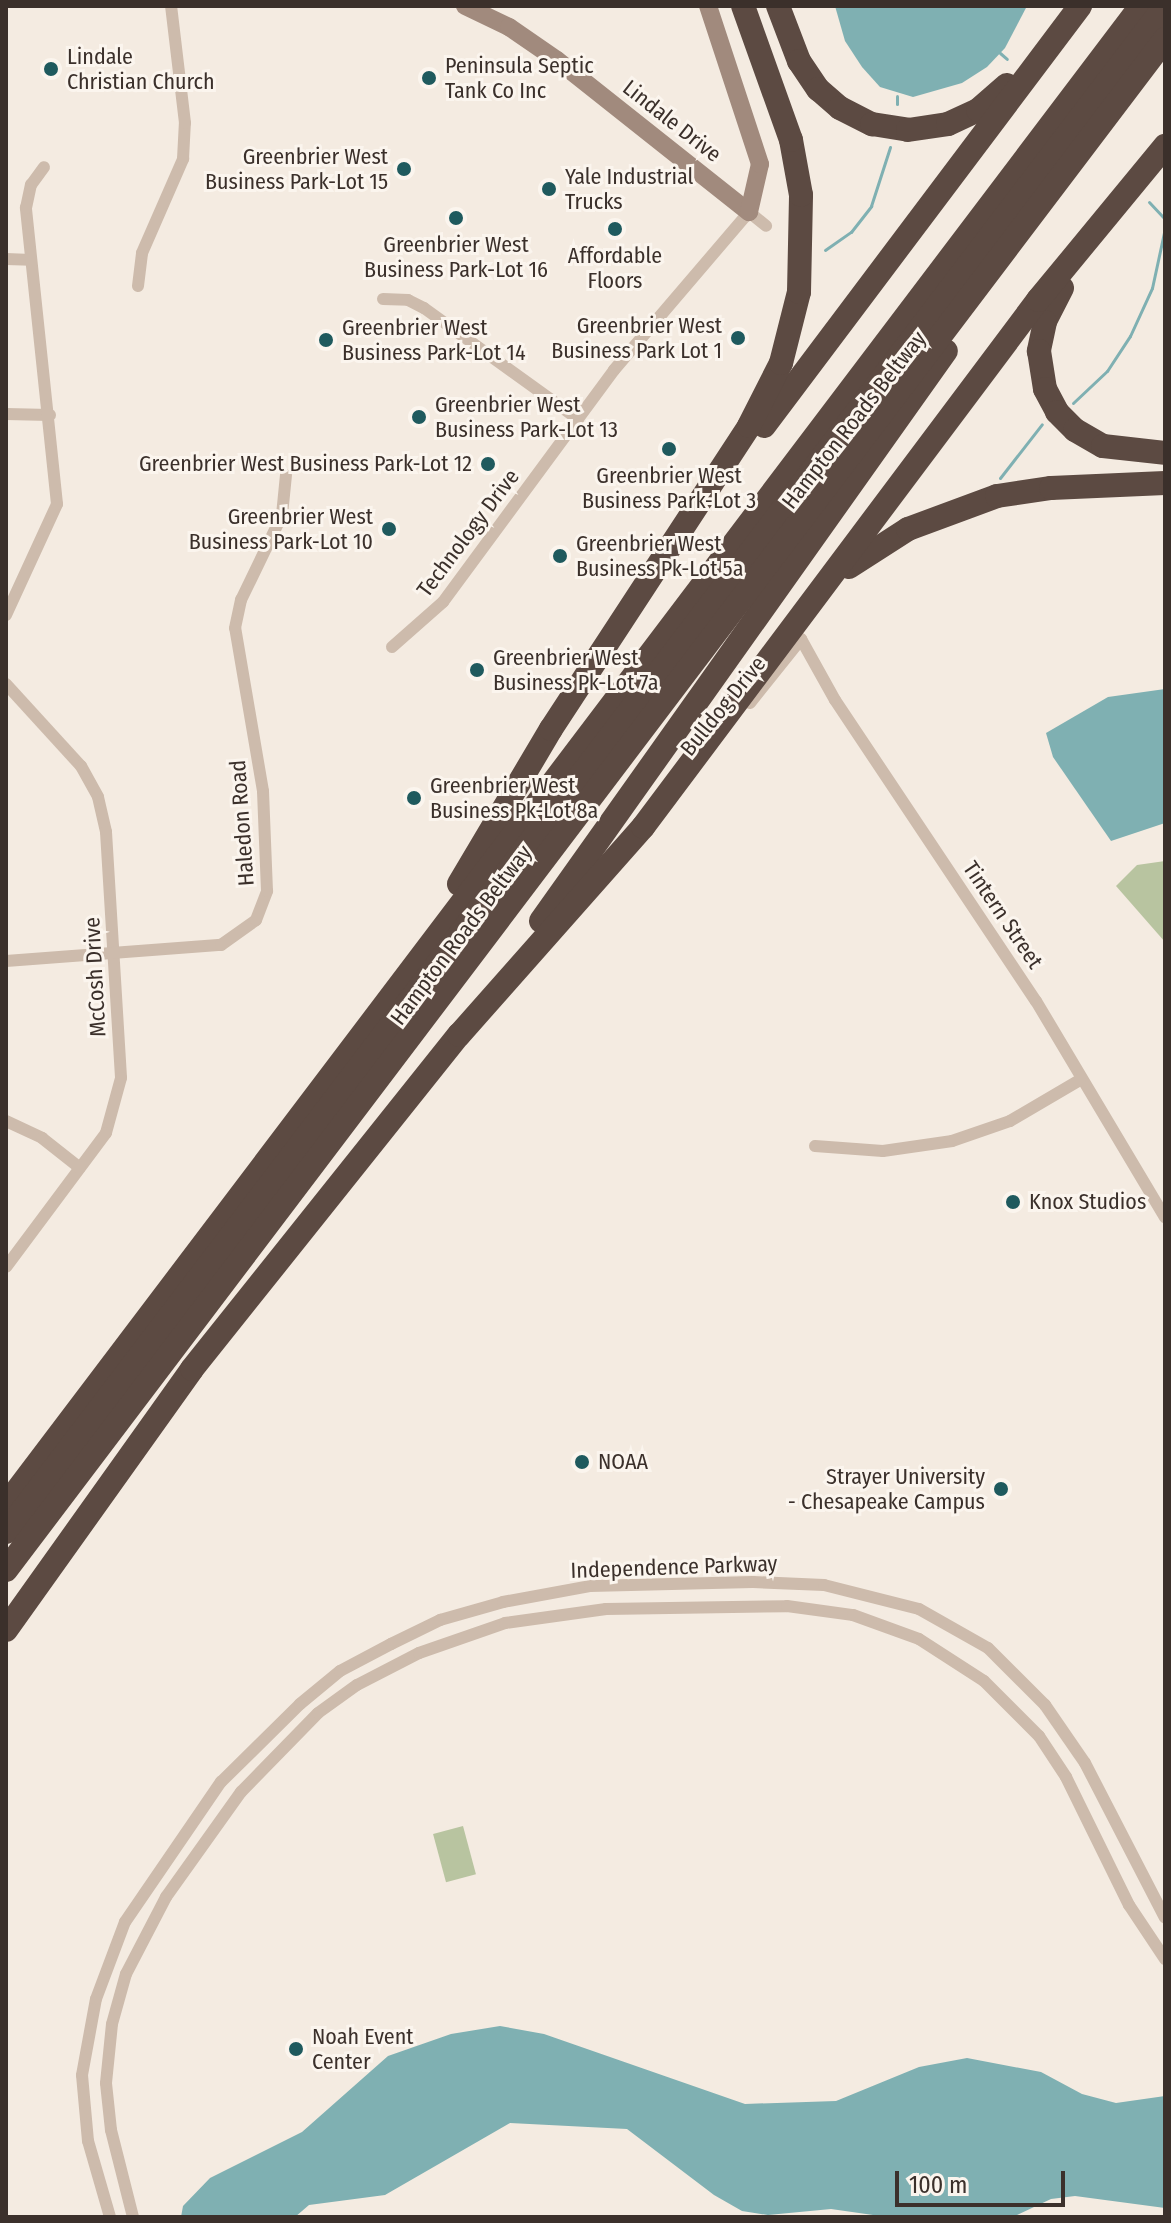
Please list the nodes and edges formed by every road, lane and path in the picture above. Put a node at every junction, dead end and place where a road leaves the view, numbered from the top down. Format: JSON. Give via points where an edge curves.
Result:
{"nodes":[{"id":1,"x":171,"y":6,"type":"edge"},
{"id":2,"x":465,"y":6,"type":"edge"},
{"id":3,"x":708,"y":6,"type":"edge"},
{"id":4,"x":743,"y":6,"type":"edge"},
{"id":5,"x":778,"y":6,"type":"edge"},
{"id":6,"x":1141,"y":6,"type":"edge"},
{"id":7,"x":1165,"y":6,"type":"edge"},
{"id":8,"x":1080,"y":7,"type":"edge"},
{"id":9,"x":1165,"y":39,"type":"edge"},
{"id":10,"x":1165,"y":56,"type":"edge"},
{"id":11,"x":1165,"y":146,"type":"edge"},
{"id":12,"x":44,"y":167,"type":"dead end"},
{"id":13,"x":1115,"y":208,"type":"junction"},
{"id":14,"x":749,"y":212,"type":"junction"},
{"id":15,"x":766,"y":226,"type":"dead end"},
{"id":16,"x":1012,"y":258,"type":"junction"},
{"id":17,"x":6,"y":259,"type":"edge"},
{"id":18,"x":31,"y":260,"type":"junction"},
{"id":19,"x":138,"y":286,"type":"dead end"},
{"id":20,"x":383,"y":299,"type":"dead end"},
{"id":21,"x":6,"y":414,"type":"edge"},
{"id":22,"x":50,"y":415,"type":"junction"},
{"id":23,"x":578,"y":419,"type":"junction"},
{"id":24,"x":1165,"y":453,"type":"edge"},
{"id":25,"x":286,"y":475,"type":"dead end"},
{"id":26,"x":1165,"y":483,"type":"edge"},
{"id":27,"x":662,"y":562,"type":"junction"},
{"id":28,"x":6,"y":615,"type":"edge"},
{"id":29,"x":799,"y":630,"type":"junction"},
{"id":30,"x":392,"y":647,"type":"dead end"},
{"id":31,"x":6,"y":684,"type":"edge"},
{"id":32,"x":675,"y":797,"type":"dead end"},
{"id":33,"x":113,"y":953,"type":"junction"},
{"id":34,"x":6,"y":961,"type":"edge"},
{"id":35,"x":399,"y":986,"type":"junction"},
{"id":36,"x":459,"y":1035,"type":"junction"},
{"id":37,"x":1080,"y":1080,"type":"junction"},
{"id":38,"x":6,"y":1121,"type":"edge"},
{"id":39,"x":815,"y":1146,"type":"dead end"},
{"id":40,"x":80,"y":1168,"type":"junction"},
{"id":41,"x":1165,"y":1217,"type":"edge"},
{"id":42,"x":6,"y":1267,"type":"edge"},
{"id":43,"x":6,"y":1505,"type":"edge"},
{"id":44,"x":6,"y":1532,"type":"edge"},
{"id":45,"x":6,"y":1570,"type":"edge"},
{"id":46,"x":6,"y":1582,"type":"edge"},
{"id":47,"x":6,"y":1630,"type":"edge"},
{"id":48,"x":1165,"y":1918,"type":"edge"},
{"id":49,"x":1165,"y":1959,"type":"edge"},
{"id":50,"x":110,"y":2217,"type":"edge"},
{"id":51,"x":133,"y":2217,"type":"edge"}],
"edges":[{"from":1,"to":19,"type":"street","via":[[185,123],[183,159],[142,253]]},
{"from":2,"to":14,"type":"street","name":"Lindale Drive","via":[[509,27],[557,60]]},
{"from":3,"to":14,"type":"street","via":[[760,164]]},
{"from":4,"to":27,"type":"highway","via":[[797,167],[803,221],[799,292],[781,363],[762,405]]},
{"from":5,"to":8,"type":"highway","via":[[799,61],[828,99],[856,117],[908,130],[948,124],[978,110]]},
{"from":6,"to":35,"type":"highway","name":"Hampton Roads Beltway"},
{"from":7,"to":44,"type":"highway"},
{"from":8,"to":27,"type":"highway"},
{"from":9,"to":45,"type":"highway"},
{"from":10,"to":16,"type":"highway","name":"Hampton Roads Beltway"},
{"from":11,"to":13,"type":"highway"},
{"from":12,"to":18,"type":"street","via":[[28,195]]},
{"from":13,"to":24,"type":"highway","via":[[1049,312],[1041,335],[1042,377],[1057,412],[1088,439],[1120,451]]},
{"from":13,"to":29,"type":"highway","via":[[1038,300]]},
{"from":14,"to":15,"type":"street","name":"Lindale Drive"},
{"from":14,"to":23,"type":"street","name":"Technology Drive"},
{"from":16,"to":36,"type":"highway"},
{"from":16,"to":46,"type":"highway","name":"Hampton Roads Beltway"},
{"from":17,"to":18,"type":"street"},
{"from":18,"to":22,"type":"street"},
{"from":20,"to":23,"type":"street","via":[[408,300],[424,308]]},
{"from":21,"to":22,"type":"street"},
{"from":22,"to":28,"type":"street","via":[[57,504]]},
{"from":23,"to":30,"type":"street","name":"Technology Drive","via":[[443,602]]},
{"from":25,"to":33,"type":"street","name":"Haledon Road","via":[[282,515],[241,600],[235,628],[261,772],[265,901],[251,926],[226,944]]},
{"from":26,"to":29,"type":"highway","via":[[1023,491],[938,515],[857,559]]},
{"from":27,"to":35,"type":"highway","via":[[551,729]]},
{"from":29,"to":32,"type":"street","name":"Bulldog Drive"},
{"from":29,"to":36,"type":"highway","via":[[643,827]]},
{"from":29,"to":37,"type":"street","name":"Tintern Street","via":[[843,712],[1036,1001]]},
{"from":31,"to":33,"type":"street","name":"McCosh Drive","via":[[81,766],[98,797]]},
{"from":33,"to":34,"type":"street","name":"Haledon Road"},
{"from":33,"to":40,"type":"street","name":"McCosh Drive","via":[[120,1089],[113,1119]]},
{"from":35,"to":43,"type":"highway","name":"Hampton Roads Beltway"},
{"from":36,"to":47,"type":"highway","via":[[192,1369]]},
{"from":37,"to":39,"type":"street","via":[[1024,1114],[952,1141],[883,1151]]},
{"from":37,"to":41,"type":"street","name":"Tintern Street"},
{"from":38,"to":40,"type":"street","via":[[42,1138]]},
{"from":40,"to":42,"type":"street","name":"McCosh Drive"},
{"from":48,"to":50,"type":"street","name":"Independence Parkway","via":[[1085,1763],[1045,1705],[988,1648],[919,1609],[824,1585],[753,1582],[590,1586],[503,1602],[440,1620],[401,1639],[340,1671],[300,1704],[221,1782],[125,1922],[96,1999],[82,2075],[95,2175]]},
{"from":49,"to":51,"type":"street","name":"Independence Parkway","via":[[1129,1905],[1066,1777],[1039,1736],[984,1681],[926,1643],[869,1620],[787,1606],[606,1609],[505,1623],[419,1653],[357,1685],[318,1713],[241,1792],[166,1897],[126,1974],[106,2083],[111,2130]]}]}
